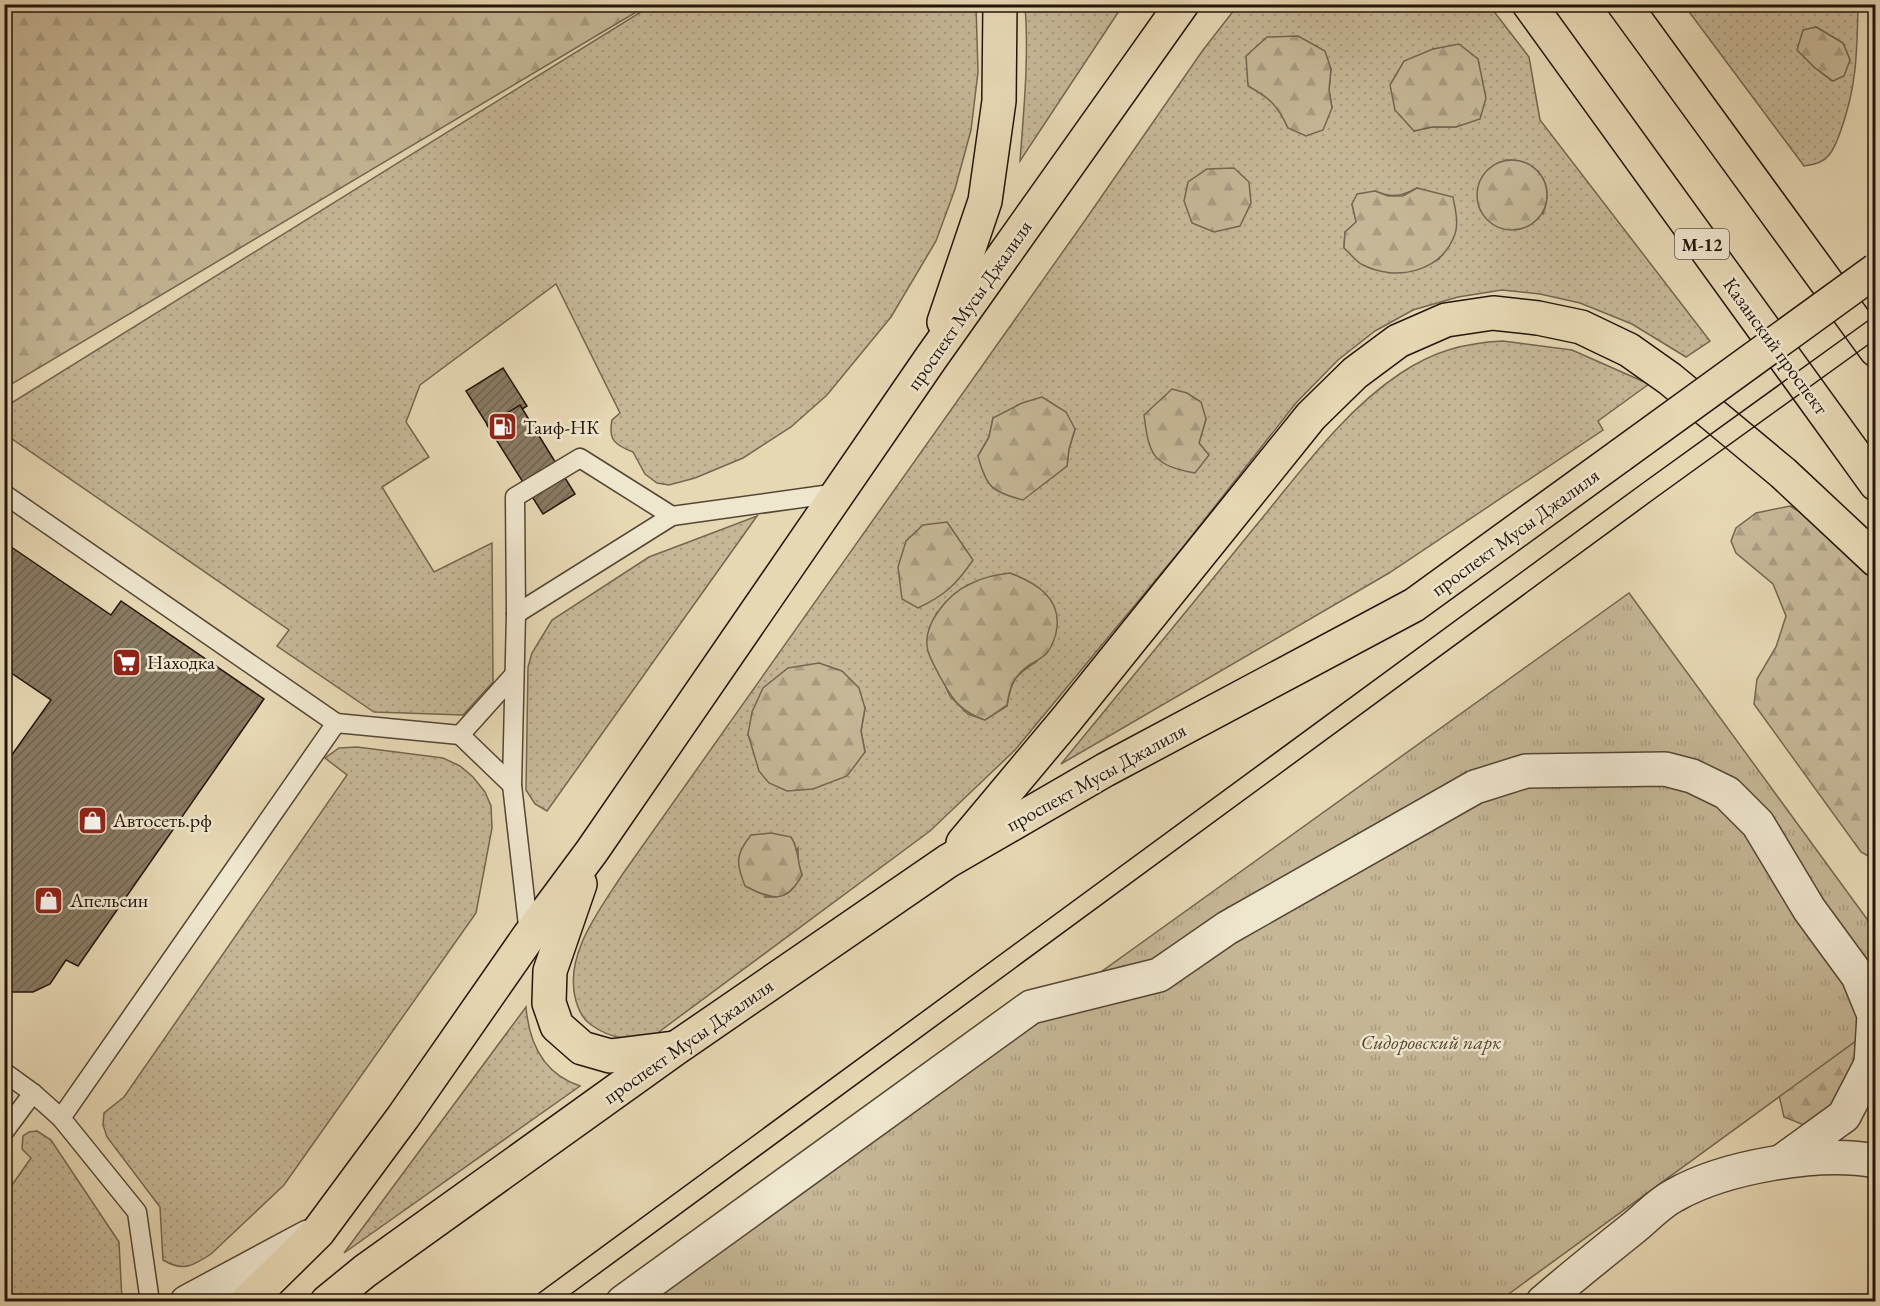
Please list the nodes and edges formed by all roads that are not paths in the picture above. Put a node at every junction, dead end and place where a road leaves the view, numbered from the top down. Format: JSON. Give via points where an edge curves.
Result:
{"nodes":[{"id":1,"x":1000,"y":4,"type":"edge"},
{"id":2,"x":1182,"y":4,"type":"edge"},
{"id":3,"x":1529,"y":4,"type":"edge"},
{"id":4,"x":1624,"y":4,"type":"edge"},
{"id":5,"x":1875,"y":270,"type":"edge"},
{"id":6,"x":1875,"y":350,"type":"edge"},
{"id":7,"x":931,"y":358,"type":"junction"},
{"id":8,"x":1875,"y":484,"type":"edge"},
{"id":9,"x":838,"y":493,"type":"junction"},
{"id":10,"x":4,"y":494,"type":"edge"},
{"id":11,"x":672,"y":516,"type":"junction"},
{"id":12,"x":1875,"y":560,"type":"edge"},
{"id":13,"x":516,"y":614,"type":"junction"},
{"id":14,"x":513,"y":676,"type":"junction"},
{"id":15,"x":336,"y":723,"type":"junction"},
{"id":16,"x":460,"y":735,"type":"junction"},
{"id":17,"x":512,"y":785,"type":"junction"},
{"id":18,"x":592,"y":851,"type":"junction"},
{"id":19,"x":948,"y":861,"type":"junction"},
{"id":20,"x":529,"y":936,"type":"junction"},
{"id":21,"x":676,"y":1048,"type":"junction"},
{"id":22,"x":4,"y":1072,"type":"edge"},
{"id":23,"x":1873,"y":1073,"type":"edge"},
{"id":24,"x":33,"y":1093,"type":"junction"},
{"id":25,"x":61,"y":1118,"type":"junction"},
{"id":26,"x":4,"y":1132,"type":"edge"},
{"id":27,"x":1875,"y":1161,"type":"edge"},
{"id":28,"x":1778,"y":1163,"type":"junction"},
{"id":29,"x":318,"y":1232,"type":"junction"},
{"id":30,"x":150,"y":1302,"type":"edge"},
{"id":31,"x":187,"y":1302,"type":"edge"},
{"id":32,"x":247,"y":1302,"type":"edge"},
{"id":33,"x":327,"y":1302,"type":"edge"},
{"id":34,"x":623,"y":1302,"type":"edge"},
{"id":35,"x":1543,"y":1302,"type":"edge"}],
"edges":[{"from":1,"to":7,"type":"main road","via":[[999,101],[986,201]]},
{"from":2,"to":7,"type":"main road","name":"проспект Мусы Джалиля"},
{"from":3,"to":8,"type":"main road","name":"Казанский проспект","number":"М-12"},
{"from":4,"to":6,"type":"main road"},
{"from":5,"to":19,"type":"main road","name":"проспект Мусы Джалиля","bridge":true,"via":[[1414,605],[1105,770]]},
{"from":7,"to":9,"type":"main road","name":"проспект Мусы Джалиля"},
{"from":9,"to":11,"type":"lane"},
{"from":9,"to":18,"type":"main road","name":"проспект Мусы Джалиля"},
{"from":10,"to":15,"type":"lane"},
{"from":11,"to":13,"type":"lane"},
{"from":11,"to":13,"type":"lane","via":[[580,458],[515,497]]},
{"from":12,"to":19,"type":"main road","via":[[1783,473],[1629,350],[1581,327],[1538,318],[1493,313],[1446,320],[1398,341],[1355,373],[1311,416]]},
{"from":13,"to":14,"type":"lane"},
{"from":14,"to":16,"type":"lane"},
{"from":14,"to":17,"type":"lane"},
{"from":15,"to":16,"type":"lane"},
{"from":15,"to":25,"type":"lane"},
{"from":16,"to":17,"type":"lane"},
{"from":17,"to":20,"type":"lane"},
{"from":18,"to":20,"type":"main road","name":"проспект Мусы Джалиля"},
{"from":18,"to":21,"type":"main road","via":[[550,971],[549,1003],[557,1026],[582,1048],[610,1056]]},
{"from":19,"to":21,"type":"main road","name":"проспект Мусы Джалиля"},
{"from":20,"to":29,"type":"main road","name":"проспект Мусы Джалиля"},
{"from":21,"to":33,"type":"main road","name":"проспект Мусы Джалиля"},
{"from":22,"to":24,"type":"lane"},
{"from":23,"to":28,"type":"street","via":[[1844,1116]]},
{"from":23,"to":34,"type":"street","via":[[1874,1016],[1858,976],[1809,909],[1758,824],[1726,793],[1665,769],[1526,771],[1475,787],[1227,928],[1159,975],[1031,1006]]},
{"from":24,"to":25,"type":"lane"},
{"from":24,"to":26,"type":"lane"},
{"from":25,"to":30,"type":"lane","via":[[137,1212]]},
{"from":27,"to":28,"type":"street","via":[[1832,1157]]},
{"from":28,"to":35,"type":"street","via":[[1736,1171],[1673,1195]]},
{"from":29,"to":31,"type":"street"},
{"from":29,"to":32,"type":"main road","name":"проспект Мусы Джалиля"}]}
